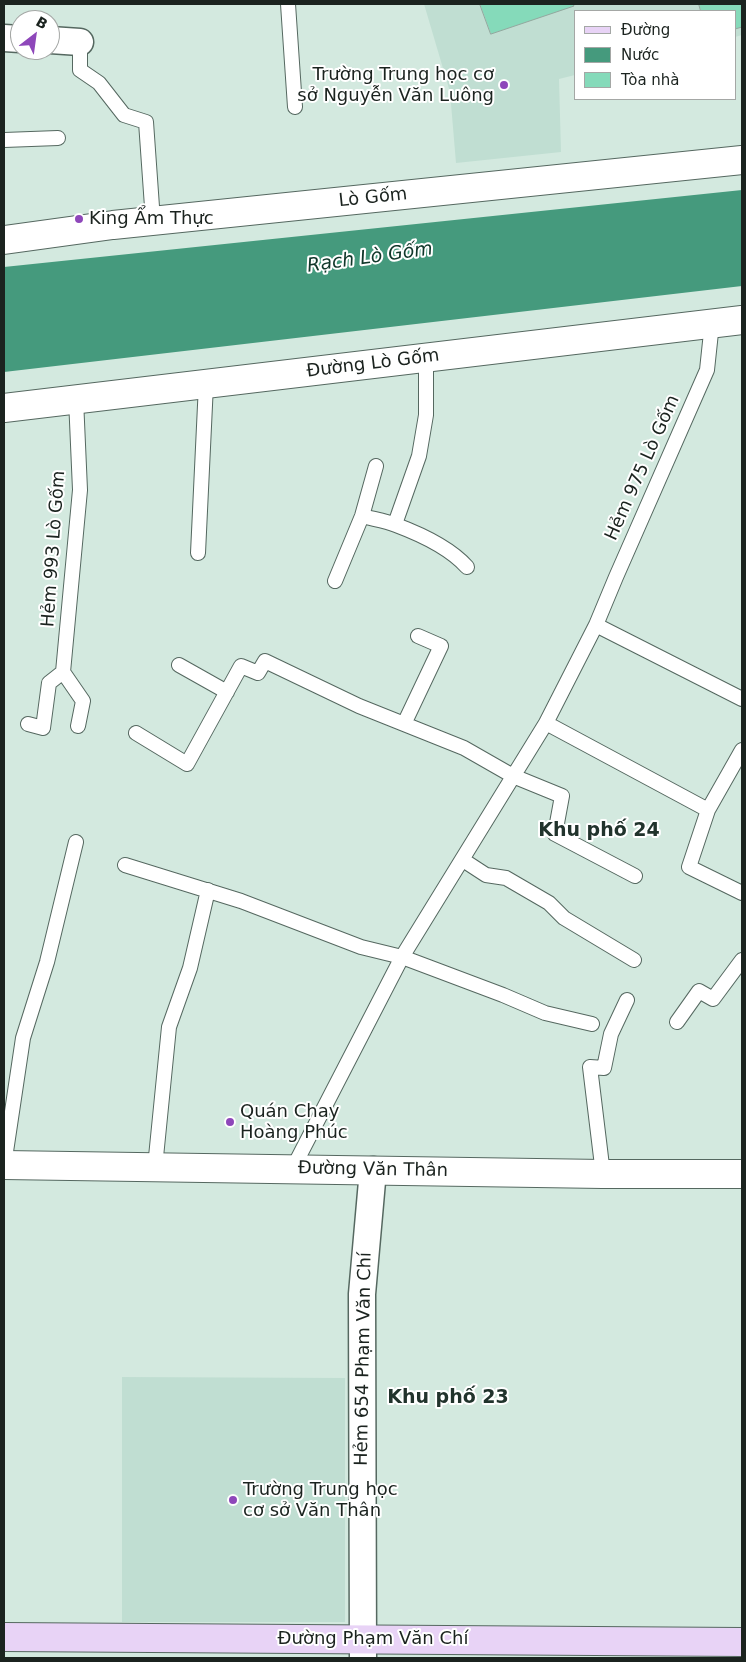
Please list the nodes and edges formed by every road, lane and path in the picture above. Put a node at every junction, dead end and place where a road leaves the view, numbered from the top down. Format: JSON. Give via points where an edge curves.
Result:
{"nodes":[{"id":1,"x":288,"y":4,"type":"edge"},
{"id":2,"x":60,"y":41,"type":"edge"},
{"id":3,"x":80,"y":42,"type":"joint"},
{"id":4,"x":295,"y":107,"type":"dead end"},
{"id":5,"x":58,"y":138,"type":"dead end"},
{"id":6,"x":4,"y":140,"type":"edge"},
{"id":7,"x":742,"y":160,"type":"edge"},
{"id":8,"x":153,"y":221,"type":"junction"},
{"id":9,"x":4,"y":240,"type":"edge"},
{"id":10,"x":742,"y":320,"type":"edge"},
{"id":11,"x":712,"y":323,"type":"junction"},
{"id":12,"x":426,"y":358,"type":"junction"},
{"id":13,"x":206,"y":384,"type":"junction"},
{"id":14,"x":76,"y":399,"type":"junction"},
{"id":15,"x":4,"y":408,"type":"edge"},
{"id":16,"x":376,"y":466,"type":"dead end"},
{"id":17,"x":362,"y":516,"type":"junction"},
{"id":18,"x":395,"y":524,"type":"junction"},
{"id":19,"x":198,"y":553,"type":"dead end"},
{"id":20,"x":468,"y":567,"type":"dead end"},
{"id":21,"x":335,"y":580,"type":"dead end"},
{"id":22,"x":596,"y":625,"type":"junction"},
{"id":23,"x":418,"y":636,"type":"dead end"},
{"id":24,"x":179,"y":665,"type":"dead end"},
{"id":25,"x":63,"y":672,"type":"junction"},
{"id":26,"x":227,"y":692,"type":"junction"},
{"id":27,"x":742,"y":699,"type":"edge"},
{"id":28,"x":546,"y":723,"type":"junction"},
{"id":29,"x":28,"y":724,"type":"dead end"},
{"id":30,"x":404,"y":724,"type":"junction"},
{"id":31,"x":78,"y":726,"type":"dead end"},
{"id":32,"x":136,"y":733,"type":"dead end"},
{"id":33,"x":742,"y":750,"type":"edge"},
{"id":34,"x":513,"y":776,"type":"junction"},
{"id":35,"x":708,"y":810,"type":"junction"},
{"id":36,"x":76,"y":842,"type":"dead end"},
{"id":37,"x":463,"y":860,"type":"junction"},
{"id":38,"x":126,"y":864,"type":"dead end"},
{"id":39,"x":635,"y":876,"type":"dead end"},
{"id":40,"x":208,"y":890,"type":"junction"},
{"id":41,"x":742,"y":893,"type":"edge"},
{"id":42,"x":402,"y":957,"type":"junction"},
{"id":43,"x":634,"y":960,"type":"dead end"},
{"id":44,"x":742,"y":960,"type":"edge"},
{"id":45,"x":627,"y":1000,"type":"dead end"},
{"id":46,"x":677,"y":1022,"type":"dead end"},
{"id":47,"x":592,"y":1024,"type":"dead end"},
{"id":48,"x":4,"y":1165,"type":"edge"},
{"id":49,"x":156,"y":1167,"type":"junction"},
{"id":50,"x":293,"y":1168,"type":"junction"},
{"id":51,"x":373,"y":1170,"type":"junction"},
{"id":52,"x":603,"y":1174,"type":"junction"},
{"id":53,"x":742,"y":1174,"type":"edge"},
{"id":54,"x":4,"y":1637,"type":"edge"},
{"id":55,"x":742,"y":1642,"type":"edge"},
{"id":56,"x":363,"y":1649,"type":"edge"}],
"edges":[{"from":1,"to":4,"type":"lane"},
{"from":2,"to":3,"type":"street"},
{"from":3,"to":8,"type":"lane","via":[[80,70],[99,83],[124,114],[146,122]]},
{"from":5,"to":6,"type":"lane"},
{"from":7,"to":8,"type":"street","name":"Lò Gốm"},
{"from":8,"to":9,"type":"street","name":"Lò Gốm"},
{"from":10,"to":11,"type":"street","name":"Đường Lò Gốm"},
{"from":11,"to":12,"type":"street","name":"Đường Lò Gốm"},
{"from":11,"to":22,"type":"lane","name":"Hẻm 975 Lò Gốm","via":[[707,370]]},
{"from":12,"to":13,"type":"street","name":"Đường Lò Gốm"},
{"from":12,"to":18,"type":"lane","via":[[426,415],[419,456]]},
{"from":13,"to":14,"type":"street","name":"Đường Lò Gốm"},
{"from":13,"to":19,"type":"lane"},
{"from":14,"to":15,"type":"street","name":"Đường Lò Gốm"},
{"from":14,"to":25,"type":"lane","name":"Hẻm 993 Lò Gốm","via":[[80,490]]},
{"from":16,"to":17,"type":"lane"},
{"from":17,"to":18,"type":"lane"},
{"from":17,"to":21,"type":"lane"},
{"from":18,"to":20,"type":"lane","via":[[428,540]]},
{"from":22,"to":27,"type":"lane"},
{"from":22,"to":28,"type":"lane","name":"Hẻm 975 Lò Gốm"},
{"from":23,"to":30,"type":"lane","via":[[442,646]]},
{"from":24,"to":26,"type":"lane"},
{"from":25,"to":29,"type":"lane","via":[[49,683],[44,728]]},
{"from":25,"to":31,"type":"lane","via":[[83,701]]},
{"from":26,"to":30,"type":"lane","via":[[241,666],[258,673],[265,661]]},
{"from":26,"to":32,"type":"lane","via":[[187,764]]},
{"from":28,"to":34,"type":"lane","name":"Hẻm 975 Lò Gốm"},
{"from":28,"to":35,"type":"lane"},
{"from":30,"to":34,"type":"lane","via":[[464,748]]},
{"from":33,"to":35,"type":"lane"},
{"from":34,"to":37,"type":"lane","name":"Hẻm 975 Lò Gốm"},
{"from":34,"to":39,"type":"lane","via":[[562,796],[555,834]]},
{"from":35,"to":41,"type":"lane","via":[[690,867]]},
{"from":36,"to":48,"type":"lane","via":[[47,962],[23,1038]]},
{"from":37,"to":42,"type":"lane","name":"Hẻm 975 Lò Gốm"},
{"from":37,"to":43,"type":"lane","via":[[486,875],[506,878],[549,903],[564,918]]},
{"from":38,"to":40,"type":"lane"},
{"from":40,"to":42,"type":"lane","via":[[362,948]]},
{"from":40,"to":49,"type":"lane","via":[[190,968],[169,1028]]},
{"from":42,"to":47,"type":"lane","via":[[545,1013]]},
{"from":42,"to":50,"type":"lane","name":"Hẻm 975 Lò Gốm"},
{"from":44,"to":46,"type":"lane","via":[[713,999],[699,991]]},
{"from":45,"to":52,"type":"lane","via":[[611,1034],[604,1068],[590,1067]]},
{"from":48,"to":49,"type":"street","name":"Đường Văn Thân"},
{"from":49,"to":50,"type":"street","name":"Đường Văn Thân"},
{"from":50,"to":51,"type":"street","name":"Đường Văn Thân"},
{"from":51,"to":52,"type":"street","name":"Đường Văn Thân"},
{"from":51,"to":56,"type":"street","name":"Hẻm 654 Phạm Văn Chí","via":[[362,1294]]},
{"from":52,"to":53,"type":"street","name":"Đường Văn Thân"},
{"from":54,"to":56,"type":"main road","name":"Đường Phạm Văn Chí"},
{"from":55,"to":56,"type":"main road","name":"Đường Phạm Văn Chí","via":[[394,1644]]}]}
